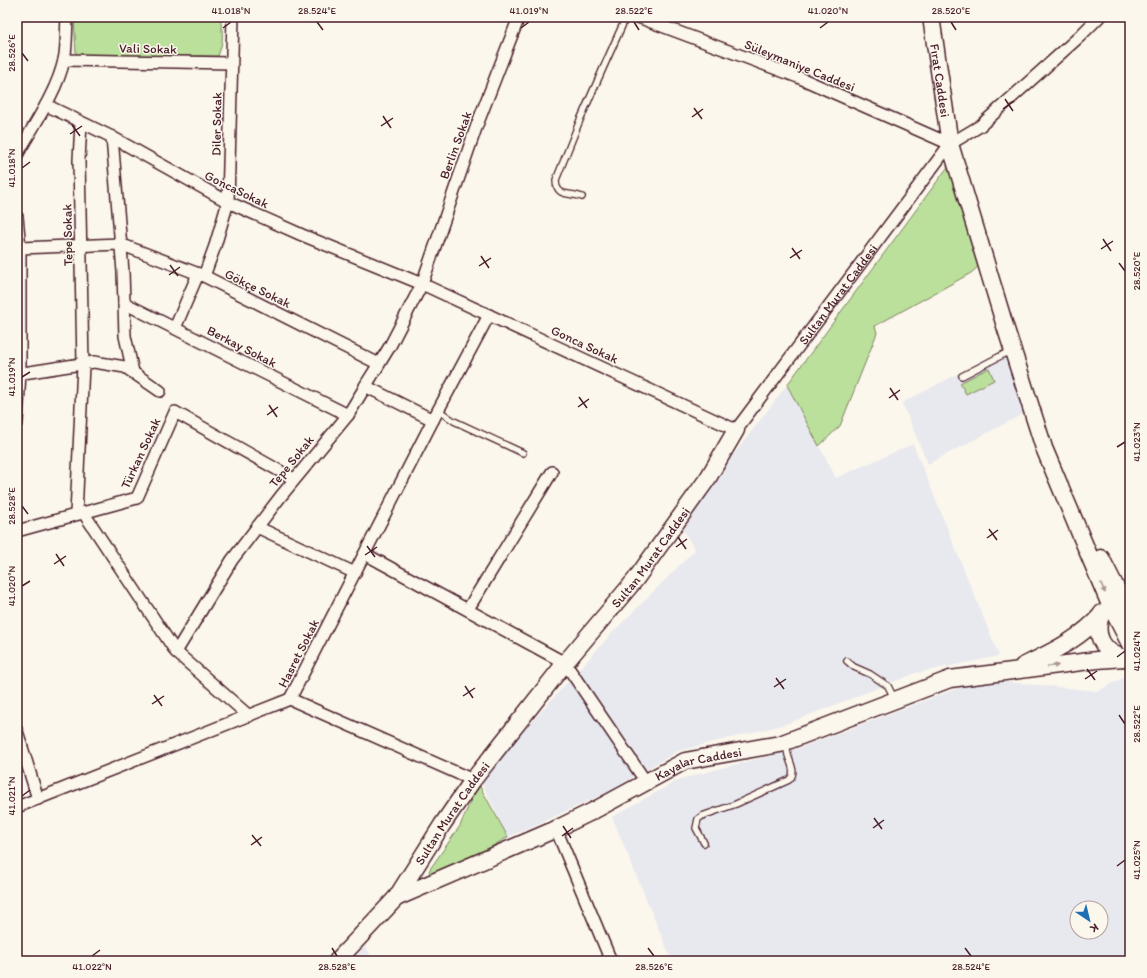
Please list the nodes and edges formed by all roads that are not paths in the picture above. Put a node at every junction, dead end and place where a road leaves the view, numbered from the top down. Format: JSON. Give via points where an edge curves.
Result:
{"nodes":[{"id":1,"x":67,"y":17,"type":"edge"},
{"id":2,"x":233,"y":17,"type":"edge"},
{"id":3,"x":519,"y":17,"type":"edge"},
{"id":4,"x":626,"y":17,"type":"edge"},
{"id":5,"x":638,"y":17,"type":"edge"},
{"id":6,"x":932,"y":17,"type":"edge"},
{"id":7,"x":1099,"y":17,"type":"edge"},
{"id":8,"x":64,"y":60,"type":"junction"},
{"id":9,"x":232,"y":63,"type":"junction"},
{"id":10,"x":46,"y":106,"type":"junction"},
{"id":11,"x":80,"y":123,"type":"junction"},
{"id":12,"x":112,"y":137,"type":"junction"},
{"id":13,"x":950,"y":144,"type":"junction"},
{"id":14,"x":17,"y":155,"type":"edge"},
{"id":15,"x":582,"y":197,"type":"dead end"},
{"id":16,"x":228,"y":202,"type":"junction"},
{"id":17,"x":17,"y":218,"type":"edge"},
{"id":18,"x":120,"y":244,"type":"junction"},
{"id":19,"x":81,"y":246,"type":"junction"},
{"id":20,"x":20,"y":248,"type":"junction"},
{"id":21,"x":201,"y":275,"type":"junction"},
{"id":22,"x":422,"y":284,"type":"junction"},
{"id":23,"x":124,"y":303,"type":"junction"},
{"id":24,"x":488,"y":315,"type":"junction"},
{"id":25,"x":175,"y":328,"type":"junction"},
{"id":26,"x":1012,"y":350,"type":"junction"},
{"id":27,"x":379,"y":364,"type":"junction"},
{"id":28,"x":83,"y":365,"type":"junction"},
{"id":29,"x":133,"y":372,"type":"junction"},
{"id":30,"x":19,"y":373,"type":"edge"},
{"id":31,"x":962,"y":376,"type":"dead end"},
{"id":32,"x":160,"y":391,"type":"dead end"},
{"id":33,"x":348,"y":415,"type":"junction"},
{"id":34,"x":436,"y":415,"type":"junction"},
{"id":35,"x":17,"y":422,"type":"edge"},
{"id":36,"x":736,"y":430,"type":"junction"},
{"id":37,"x":523,"y":453,"type":"dead end"},
{"id":38,"x":552,"y":472,"type":"dead end"},
{"id":39,"x":294,"y":479,"type":"junction"},
{"id":40,"x":80,"y":513,"type":"junction"},
{"id":41,"x":257,"y":527,"type":"junction"},
{"id":42,"x":17,"y":531,"type":"edge"},
{"id":43,"x":365,"y":554,"type":"junction"},
{"id":44,"x":355,"y":573,"type":"junction"},
{"id":45,"x":1116,"y":604,"type":"edge"},
{"id":46,"x":468,"y":609,"type":"junction"},
{"id":47,"x":1130,"y":615,"type":"edge"},
{"id":48,"x":176,"y":652,"type":"junction"},
{"id":49,"x":1128,"y":654,"type":"edge"},
{"id":50,"x":847,"y":660,"type":"dead end"},
{"id":51,"x":566,"y":663,"type":"junction"},
{"id":52,"x":1014,"y":671,"type":"junction"},
{"id":53,"x":290,"y":699,"type":"junction"},
{"id":54,"x":895,"y":700,"type":"junction"},
{"id":55,"x":248,"y":716,"type":"junction"},
{"id":56,"x":17,"y":731,"type":"edge"},
{"id":57,"x":786,"y":742,"type":"junction"},
{"id":58,"x":473,"y":780,"type":"junction"},
{"id":59,"x":646,"y":782,"type":"junction"},
{"id":60,"x":38,"y":799,"type":"junction"},
{"id":61,"x":17,"y":807,"type":"edge"},
{"id":62,"x":556,"y":829,"type":"junction"},
{"id":63,"x":704,"y":843,"type":"dead end"},
{"id":64,"x":396,"y":898,"type":"junction"},
{"id":65,"x":337,"y":961,"type":"edge"},
{"id":66,"x":611,"y":961,"type":"edge"}],
"edges":[{"from":1,"to":8,"type":"street"},
{"from":2,"to":9,"type":"street","name":"Diler Sokak"},
{"from":3,"to":22,"type":"street","name":"Berlin Sokak","via":[[477,125]]},
{"from":4,"to":15,"type":"lane","via":[[556,180],[557,188],[561,192]]},
{"from":5,"to":13,"type":"street","name":"Süleymaniye Caddesi","via":[[798,77]]},
{"from":6,"to":13,"type":"street","name":"Fırat Caddesi"},
{"from":7,"to":13,"type":"street","via":[[980,126]]},
{"from":8,"to":9,"type":"street","name":"Vali Sokak"},
{"from":8,"to":10,"type":"street"},
{"from":9,"to":16,"type":"street","name":"Diler Sokak"},
{"from":10,"to":11,"type":"street","name":"GoncaSokak"},
{"from":10,"to":14,"type":"street"},
{"from":11,"to":12,"type":"street","name":"GoncaSokak"},
{"from":11,"to":19,"type":"street","name":"Tepe Sokak"},
{"from":12,"to":16,"type":"street","name":"GoncaSokak"},
{"from":12,"to":18,"type":"street"},
{"from":13,"to":26,"type":"street","name":"Fırat Caddesi"},
{"from":13,"to":36,"type":"street","name":"Sultan Murat Caddesi"},
{"from":16,"to":21,"type":"street","name":"Diler Sokak","via":[[215,246]]},
{"from":16,"to":22,"type":"street","name":"GoncaSokak"},
{"from":17,"to":20,"type":"street"},
{"from":18,"to":19,"type":"street","name":"Gökçe Sokak"},
{"from":18,"to":21,"type":"street","name":"Gökçe Sokak"},
{"from":18,"to":23,"type":"street","via":[[124,272]]},
{"from":19,"to":20,"type":"street","name":"Gökçe Sokak"},
{"from":19,"to":28,"type":"street","name":"Tepe Sokak"},
{"from":20,"to":30,"type":"street"},
{"from":21,"to":25,"type":"street","name":"Diler Sokak"},
{"from":21,"to":27,"type":"street","name":"Gökçe Sokak"},
{"from":22,"to":24,"type":"street","name":"Gonca Sokak"},
{"from":22,"to":27,"type":"street","name":"Tepe Sokak"},
{"from":23,"to":25,"type":"street","name":"Berkay Sokak"},
{"from":23,"to":29,"type":"street","via":[[125,336]]},
{"from":24,"to":34,"type":"street","name":"Hasret Sokak"},
{"from":24,"to":36,"type":"street","name":"Gonca Sokak"},
{"from":25,"to":33,"type":"street","name":"Berkay Sokak"},
{"from":26,"to":31,"type":"lane"},
{"from":26,"to":45,"type":"street","name":"Fırat Caddesi","via":[[1044,448]]},
{"from":27,"to":33,"type":"street","name":"Tepe Sokak"},
{"from":27,"to":34,"type":"street","via":[[365,386]]},
{"from":28,"to":29,"type":"street","via":[[94,362],[125,367]]},
{"from":28,"to":30,"type":"street"},
{"from":28,"to":40,"type":"street","name":"Tepe Sokak"},
{"from":29,"to":32,"type":"street"},
{"from":30,"to":35,"type":"street"},
{"from":33,"to":39,"type":"street","name":"Tepe Sokak"},
{"from":34,"to":37,"type":"lane"},
{"from":34,"to":43,"type":"street","name":"Hasret Sokak"},
{"from":36,"to":51,"type":"street","name":"Sultan Murat Caddesi","via":[[708,478],[635,580]]},
{"from":38,"to":46,"type":"street"},
{"from":39,"to":40,"type":"street","name":"Türkan Sokak","via":[[175,412],[137,498]]},
{"from":39,"to":41,"type":"street","name":"Tepe Sokak"},
{"from":40,"to":42,"type":"street","name":"Türkan Sokak"},
{"from":40,"to":48,"type":"street"},
{"from":41,"to":44,"type":"street"},
{"from":41,"to":48,"type":"street","name":"Tepe Sokak","via":[[232,560]]},
{"from":43,"to":44,"type":"street","name":"Hasret Sokak"},
{"from":43,"to":46,"type":"street"},
{"from":44,"to":53,"type":"street","name":"Hasret Sokak"},
{"from":45,"to":47,"type":"street"},
{"from":45,"to":49,"type":"street"},
{"from":45,"to":49,"type":"street","via":[[1099,623],[1098,632],[1101,642],[1115,655]]},
{"from":45,"to":52,"type":"street","via":[[1073,640]]},
{"from":46,"to":51,"type":"street"},
{"from":48,"to":55,"type":"street"},
{"from":52,"to":49,"type":"street","name":"Kayalar Caddesi","one_way":true},
{"from":50,"to":54,"type":"lane","via":[[854,667],[888,686]]},
{"from":51,"to":58,"type":"street","name":"Sultan Murat Caddesi"},
{"from":51,"to":59,"type":"street"},
{"from":52,"to":54,"type":"street","name":"Kayalar Caddesi","via":[[950,679]]},
{"from":53,"to":55,"type":"street","name":"Hasret Sokak"},
{"from":53,"to":58,"type":"street"},
{"from":54,"to":57,"type":"street","name":"Kayalar Caddesi"},
{"from":55,"to":60,"type":"street","name":"Hasret Sokak"},
{"from":56,"to":60,"type":"street"},
{"from":57,"to":59,"type":"street","name":"Kayalar Caddesi","via":[[685,761]]},
{"from":57,"to":63,"type":"lane","via":[[793,770],[791,778],[736,804],[702,816],[696,828]]},
{"from":58,"to":64,"type":"street","name":"Sultan Murat Caddesi"},
{"from":59,"to":62,"type":"street","name":"Kayalar Caddesi"},
{"from":60,"to":61,"type":"street","name":"Hasret Sokak"},
{"from":62,"to":64,"type":"street","name":"Kayalar Caddesi"},
{"from":62,"to":66,"type":"street"},
{"from":64,"to":65,"type":"street","name":"Sultan Murat Caddesi"}]}
